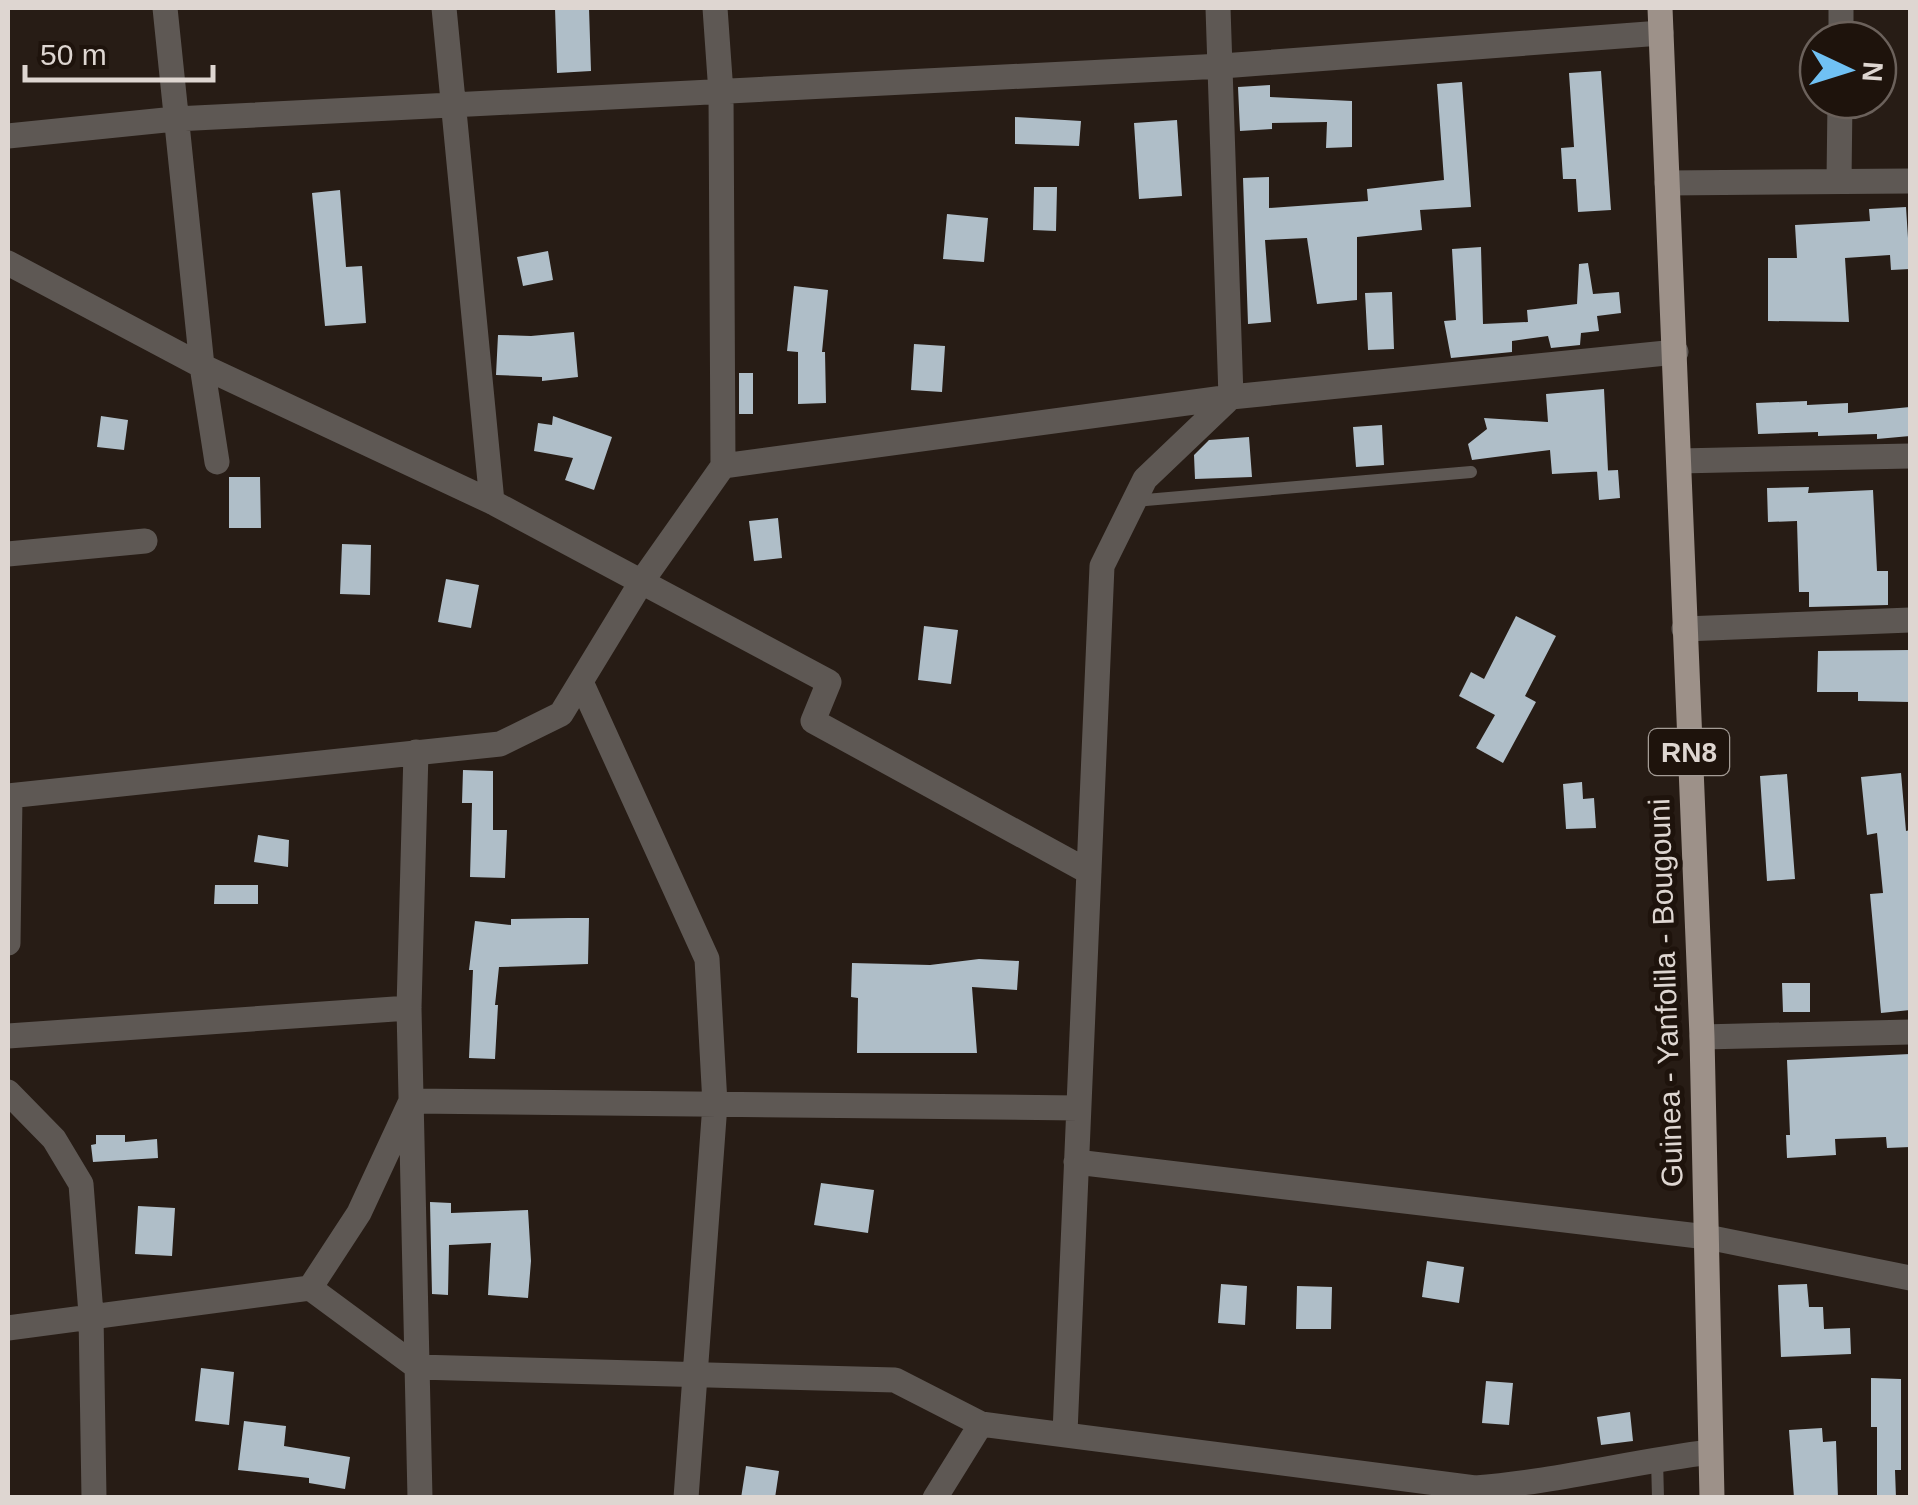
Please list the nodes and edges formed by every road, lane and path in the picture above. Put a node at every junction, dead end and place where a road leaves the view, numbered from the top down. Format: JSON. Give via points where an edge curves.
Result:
{"nodes":[{"id":1,"x":165,"y":8,"type":"edge"},
{"id":2,"x":444,"y":8,"type":"edge"},
{"id":3,"x":715,"y":8,"type":"edge"},
{"id":4,"x":1218,"y":8,"type":"edge"},
{"id":5,"x":1660,"y":20,"type":"edge"},
{"id":6,"x":1222,"y":66,"type":"junction"},
{"id":7,"x":721,"y":93,"type":"junction"},
{"id":8,"x":454,"y":103,"type":"junction"},
{"id":9,"x":175,"y":119,"type":"junction"},
{"id":10,"x":1840,"y":120,"type":"edge"},
{"id":11,"x":8,"y":136,"type":"edge"},
{"id":12,"x":1839,"y":181,"type":"junction"},
{"id":13,"x":1910,"y":181,"type":"edge"},
{"id":14,"x":1667,"y":184,"type":"junction"},
{"id":15,"x":8,"y":263,"type":"edge"},
{"id":16,"x":1676,"y":352,"type":"junction"},
{"id":17,"x":202,"y":366,"type":"junction"},
{"id":18,"x":1231,"y":396,"type":"junction"},
{"id":19,"x":1910,"y":456,"type":"edge"},
{"id":20,"x":217,"y":462,"type":"dead end"},
{"id":21,"x":1679,"y":462,"type":"junction"},
{"id":22,"x":723,"y":466,"type":"junction"},
{"id":23,"x":1470,"y":472,"type":"dead end"},
{"id":24,"x":1134,"y":500,"type":"junction"},
{"id":25,"x":492,"y":502,"type":"junction"},
{"id":26,"x":146,"y":541,"type":"dead end"},
{"id":27,"x":8,"y":554,"type":"edge"},
{"id":28,"x":642,"y":581,"type":"junction"},
{"id":29,"x":1910,"y":620,"type":"edge"},
{"id":30,"x":1684,"y":629,"type":"junction"},
{"id":31,"x":581,"y":682,"type":"junction"},
{"id":32,"x":416,"y":752,"type":"junction"},
{"id":33,"x":9,"y":796,"type":"edge"},
{"id":34,"x":1088,"y":872,"type":"junction"},
{"id":35,"x":8,"y":943,"type":"edge"},
{"id":36,"x":409,"y":1008,"type":"junction"},
{"id":37,"x":1910,"y":1032,"type":"edge"},
{"id":38,"x":8,"y":1036,"type":"edge"},
{"id":39,"x":1702,"y":1037,"type":"junction"},
{"id":40,"x":8,"y":1092,"type":"edge"},
{"id":41,"x":411,"y":1101,"type":"junction"},
{"id":42,"x":715,"y":1104,"type":"junction"},
{"id":43,"x":1078,"y":1108,"type":"junction"},
{"id":44,"x":1076,"y":1162,"type":"junction"},
{"id":45,"x":1707,"y":1237,"type":"junction"},
{"id":46,"x":1910,"y":1278,"type":"edge"},
{"id":47,"x":310,"y":1288,"type":"junction"},
{"id":48,"x":90,"y":1314,"type":"junction"},
{"id":49,"x":8,"y":1328,"type":"edge"},
{"id":50,"x":417,"y":1367,"type":"junction"},
{"id":51,"x":695,"y":1375,"type":"junction"},
{"id":52,"x":981,"y":1424,"type":"junction"},
{"id":53,"x":1065,"y":1433,"type":"junction"},
{"id":54,"x":1710,"y":1452,"type":"junction"},
{"id":55,"x":1657,"y":1459,"type":"junction"},
{"id":56,"x":94,"y":1498,"type":"edge"},
{"id":57,"x":420,"y":1498,"type":"edge"},
{"id":58,"x":686,"y":1498,"type":"edge"},
{"id":59,"x":934,"y":1498,"type":"edge"},
{"id":60,"x":1658,"y":1498,"type":"edge"},
{"id":61,"x":1712,"y":1498,"type":"edge"}],
"edges":[{"from":1,"to":9,"type":"street"},
{"from":2,"to":8,"type":"street"},
{"from":3,"to":7,"type":"street"},
{"from":4,"to":6,"type":"street"},
{"from":5,"to":6,"type":"street"},
{"from":5,"to":14,"type":"main road","name":"Guinea - Yanfolila - Bougouni","number":"RN8"},
{"from":6,"to":7,"type":"street"},
{"from":6,"to":18,"type":"street"},
{"from":7,"to":8,"type":"street"},
{"from":7,"to":22,"type":"street"},
{"from":8,"to":9,"type":"street"},
{"from":8,"to":25,"type":"street"},
{"from":9,"to":11,"type":"street"},
{"from":9,"to":17,"type":"street"},
{"from":10,"to":12,"type":"street"},
{"from":12,"to":13,"type":"street"},
{"from":12,"to":14,"type":"street"},
{"from":14,"to":16,"type":"main road","name":"Guinea - Yanfolila - Bougouni","number":"RN8"},
{"from":15,"to":17,"type":"street"},
{"from":16,"to":18,"type":"street"},
{"from":16,"to":21,"type":"main road","name":"Guinea - Yanfolila - Bougouni","number":"RN8"},
{"from":17,"to":20,"type":"street"},
{"from":17,"to":25,"type":"street"},
{"from":18,"to":22,"type":"street"},
{"from":18,"to":24,"type":"street","via":[[1145,479]]},
{"from":19,"to":21,"type":"street"},
{"from":21,"to":30,"type":"main road","name":"Guinea - Yanfolila - Bougouni","number":"RN8"},
{"from":22,"to":28,"type":"street"},
{"from":23,"to":24,"type":"lane"},
{"from":24,"to":34,"type":"street","via":[[1102,566]]},
{"from":25,"to":28,"type":"street"},
{"from":26,"to":27,"type":"street"},
{"from":28,"to":31,"type":"street"},
{"from":28,"to":34,"type":"street","via":[[830,682],[814,721]]},
{"from":29,"to":30,"type":"street"},
{"from":30,"to":39,"type":"main road","name":"Guinea - Yanfolila - Bougouni","number":"RN8"},
{"from":31,"to":32,"type":"street","via":[[561,714],[500,744]]},
{"from":31,"to":42,"type":"street","via":[[708,959]]},
{"from":32,"to":33,"type":"street"},
{"from":32,"to":36,"type":"street"},
{"from":33,"to":35,"type":"street"},
{"from":34,"to":43,"type":"street"},
{"from":36,"to":38,"type":"street"},
{"from":36,"to":41,"type":"street"},
{"from":37,"to":39,"type":"street"},
{"from":39,"to":45,"type":"main road","name":"Guinea - Yanfolila - Bougouni","number":"RN8"},
{"from":40,"to":48,"type":"street","via":[[54,1139],[82,1184]]},
{"from":41,"to":42,"type":"street"},
{"from":41,"to":47,"type":"street","via":[[359,1213]]},
{"from":41,"to":50,"type":"street"},
{"from":42,"to":43,"type":"street"},
{"from":42,"to":51,"type":"street"},
{"from":43,"to":44,"type":"street"},
{"from":44,"to":45,"type":"street"},
{"from":44,"to":53,"type":"street"},
{"from":45,"to":46,"type":"street"},
{"from":45,"to":54,"type":"main road","name":"Guinea - Yanfolila - Bougouni","number":"RN8"},
{"from":47,"to":48,"type":"street"},
{"from":47,"to":50,"type":"street"},
{"from":48,"to":49,"type":"street"},
{"from":48,"to":56,"type":"street"},
{"from":50,"to":51,"type":"street"},
{"from":50,"to":57,"type":"street"},
{"from":51,"to":52,"type":"street","via":[[895,1380]]},
{"from":51,"to":58,"type":"street"},
{"from":52,"to":53,"type":"street"},
{"from":52,"to":59,"type":"street"},
{"from":53,"to":55,"type":"street","via":[[1475,1488]]},
{"from":54,"to":55,"type":"street"},
{"from":54,"to":61,"type":"main road","name":"Guinea - Yanfolila - Bougouni","number":"RN8"},
{"from":55,"to":60,"type":"lane"}]}
